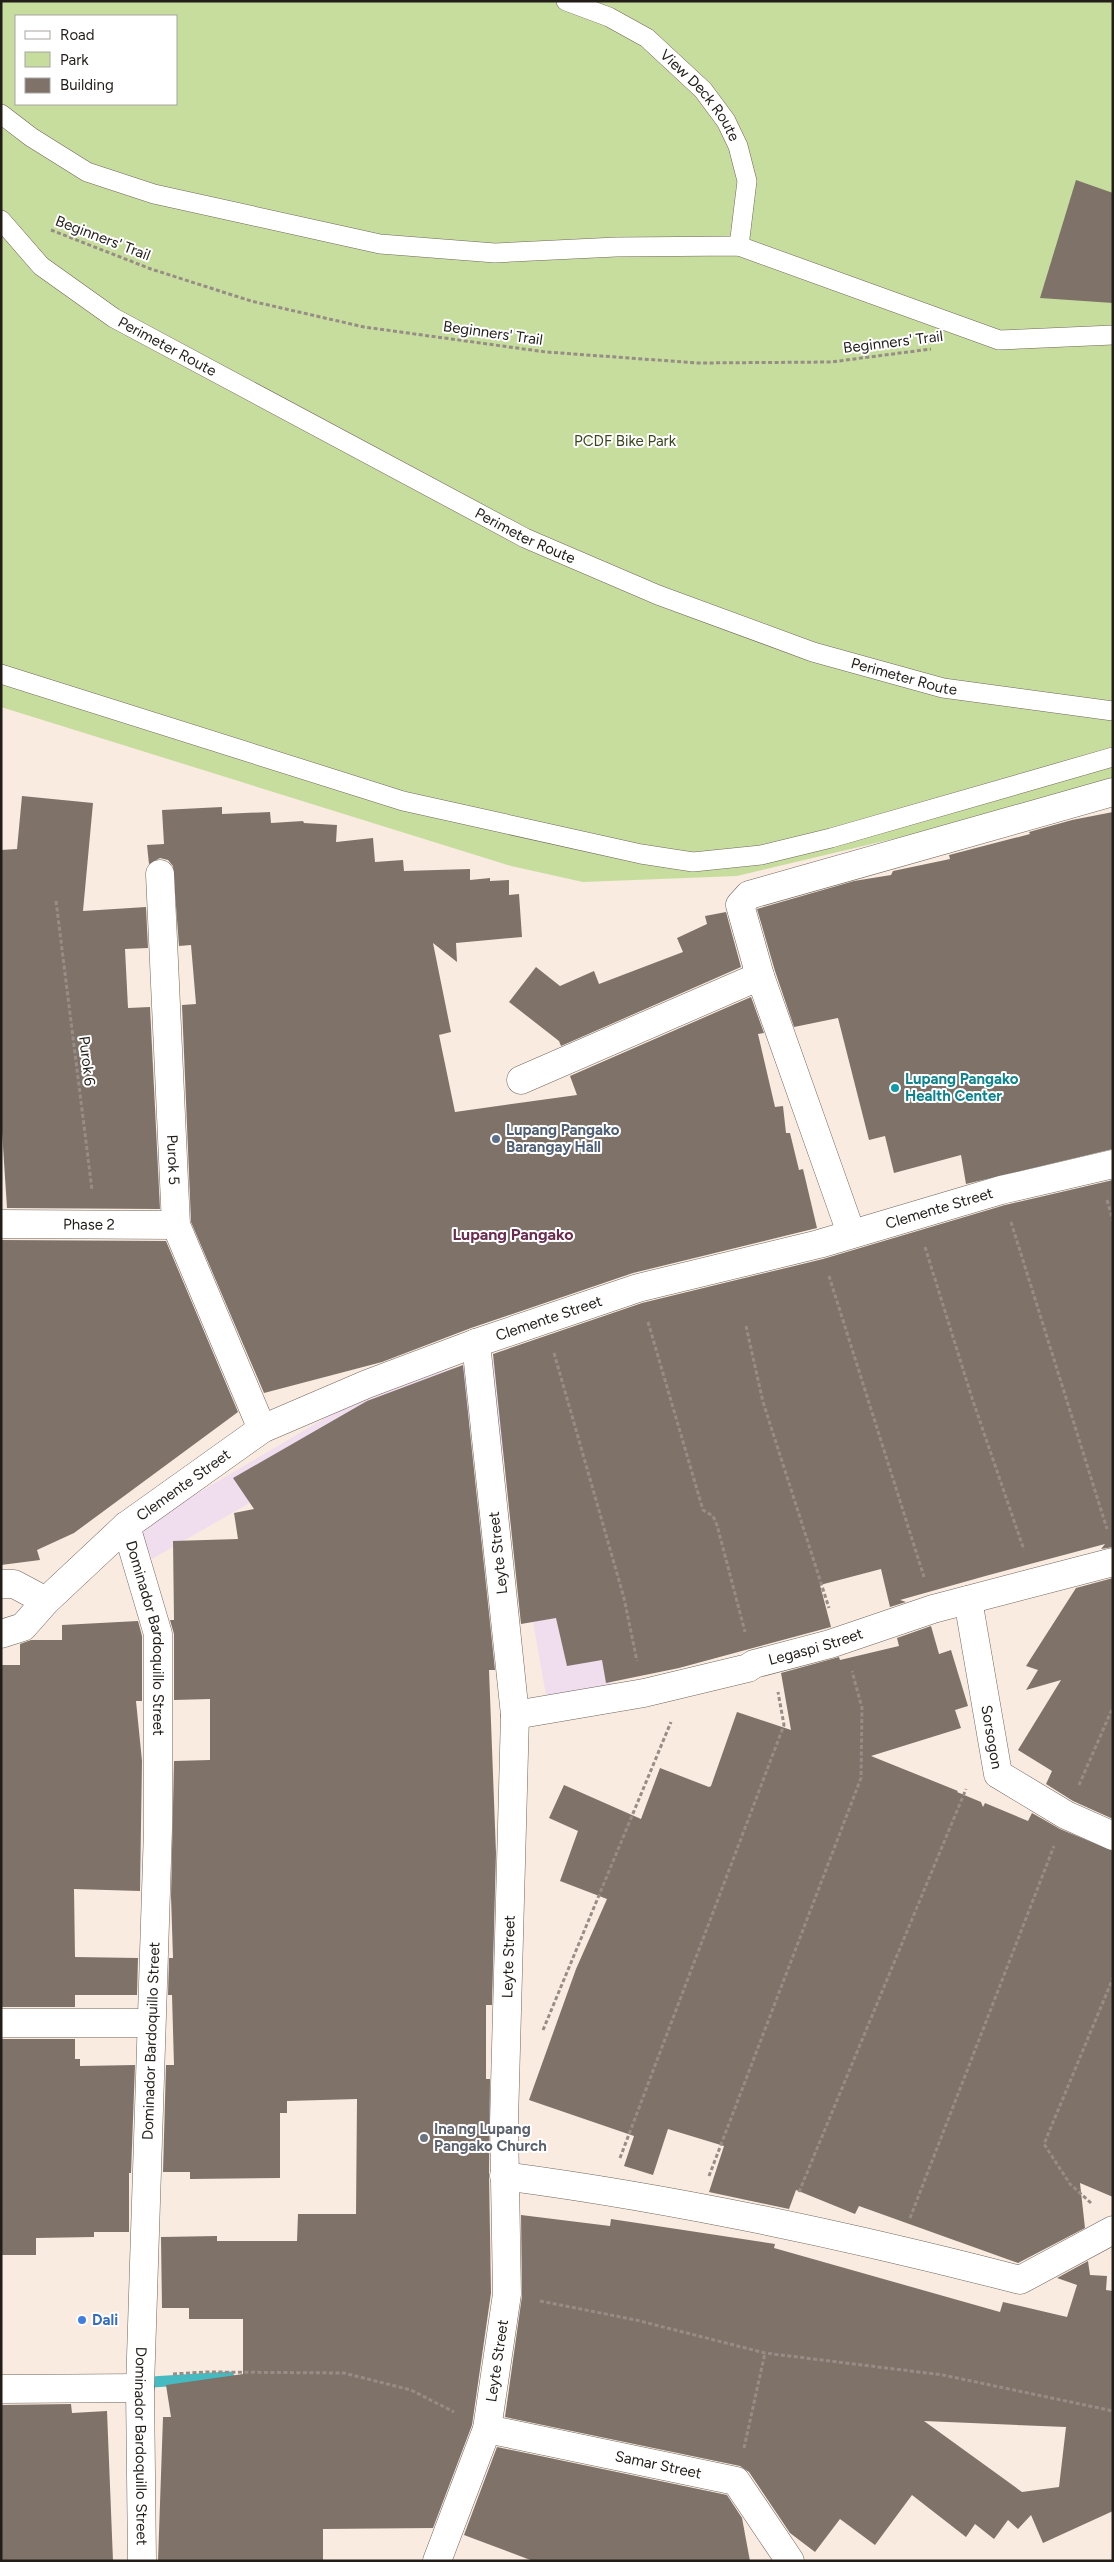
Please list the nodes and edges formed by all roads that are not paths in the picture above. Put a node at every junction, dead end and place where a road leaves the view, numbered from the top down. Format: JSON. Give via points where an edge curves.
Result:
{"nodes":[{"id":1,"x":566,"y":1,"type":"edge"},
{"id":2,"x":1,"y":114,"type":"edge"},
{"id":3,"x":1,"y":220,"type":"edge"},
{"id":4,"x":739,"y":246,"type":"junction"},
{"id":5,"x":1113,"y":335,"type":"edge"},
{"id":6,"x":1,"y":674,"type":"edge"},
{"id":7,"x":1113,"y":711,"type":"edge"},
{"id":8,"x":1113,"y":757,"type":"edge"},
{"id":9,"x":1113,"y":792,"type":"edge"},
{"id":10,"x":160,"y":874,"type":"dead end"},
{"id":11,"x":760,"y":976,"type":"junction"},
{"id":12,"x":521,"y":1080,"type":"dead end"},
{"id":13,"x":1113,"y":1164,"type":"edge"},
{"id":14,"x":1,"y":1224,"type":"edge"},
{"id":15,"x":176,"y":1225,"type":"junction"},
{"id":16,"x":851,"y":1233,"type":"junction"},
{"id":17,"x":476,"y":1343,"type":"junction"},
{"id":18,"x":262,"y":1429,"type":"junction"},
{"id":19,"x":126,"y":1526,"type":"junction"},
{"id":20,"x":1113,"y":1562,"type":"edge"},
{"id":21,"x":1,"y":1584,"type":"edge"},
{"id":22,"x":46,"y":1600,"type":"junction"},
{"id":23,"x":968,"y":1600,"type":"junction"},
{"id":24,"x":1,"y":1634,"type":"edge"},
{"id":25,"x":515,"y":1715,"type":"junction"},
{"id":26,"x":1113,"y":1836,"type":"edge"},
{"id":27,"x":1,"y":2023,"type":"edge"},
{"id":28,"x":151,"y":2023,"type":"junction"},
{"id":29,"x":504,"y":2176,"type":"junction"},
{"id":30,"x":1112,"y":2231,"type":"edge"},
{"id":31,"x":140,"y":2382,"type":"junction"},
{"id":32,"x":1,"y":2389,"type":"edge"},
{"id":33,"x":487,"y":2429,"type":"junction"},
{"id":34,"x":142,"y":2561,"type":"edge"},
{"id":35,"x":437,"y":2561,"type":"edge"},
{"id":36,"x":790,"y":2561,"type":"edge"}],
"edges":[{"from":1,"to":4,"type":"lane","name":"View Deck Route","via":[[609,17],[647,38],[703,90],[726,121],[738,146],[747,181]]},
{"from":2,"to":4,"type":"lane","via":[[87,172],[154,194],[380,244],[496,253],[616,247]]},
{"from":3,"to":7,"type":"lane","name":"Perimeter Route","via":[[42,266],[114,318],[525,538],[658,595],[813,652],[943,688]]},
{"from":4,"to":5,"type":"lane","via":[[999,340]]},
{"from":6,"to":8,"type":"lane","via":[[403,801],[640,854],[693,862],[761,855],[831,838]]},
{"from":9,"to":11,"type":"street","via":[[749,895],[740,905]]},
{"from":10,"to":15,"type":"street","name":"Purok 5"},
{"from":11,"to":12,"type":"street"},
{"from":11,"to":16,"type":"street"},
{"from":13,"to":16,"type":"street","name":"Clemente Street","via":[[1001,1190]]},
{"from":14,"to":15,"type":"street","name":"Phase 2"},
{"from":15,"to":18,"type":"street","name":"Purok 5"},
{"from":16,"to":17,"type":"street","name":"Clemente Street","via":[[819,1244],[638,1288]]},
{"from":17,"to":18,"type":"street","name":"Clemente Street","via":[[367,1384]]},
{"from":17,"to":25,"type":"street","name":"Leyte Street"},
{"from":18,"to":19,"type":"street","name":"Clemente Street"},
{"from":19,"to":22,"type":"street","name":"Clemente Street"},
{"from":19,"to":28,"type":"street","name":"Dominador Bardoquillo Street","via":[[158,1634],[158,1829]]},
{"from":20,"to":23,"type":"street","name":"Legaspi Street"},
{"from":21,"to":22,"type":"street","via":[[14,1584]]},
{"from":22,"to":24,"type":"street","name":"Clemente Street","via":[[23,1628]]},
{"from":23,"to":25,"type":"street","name":"Legaspi Street","via":[[933,1608],[835,1642],[688,1682],[644,1693]]},
{"from":23,"to":26,"type":"street","name":"Sorsogon","via":[[998,1774],[1066,1815]]},
{"from":25,"to":29,"type":"street","name":"Leyte Street"},
{"from":27,"to":28,"type":"street"},
{"from":28,"to":31,"type":"street","name":"Dominador Bardoquillo Street"},
{"from":29,"to":30,"type":"street","via":[[608,2189],[786,2223],[1020,2280]]},
{"from":29,"to":33,"type":"street","name":"Leyte Street","via":[[507,2294]]},
{"from":31,"to":32,"type":"street"},
{"from":31,"to":34,"type":"street","name":"Dominador Bardoquillo Street"},
{"from":33,"to":35,"type":"street","name":"Leyte Street"},
{"from":33,"to":36,"type":"street","name":"Samar Street","via":[[736,2481]]}]}
